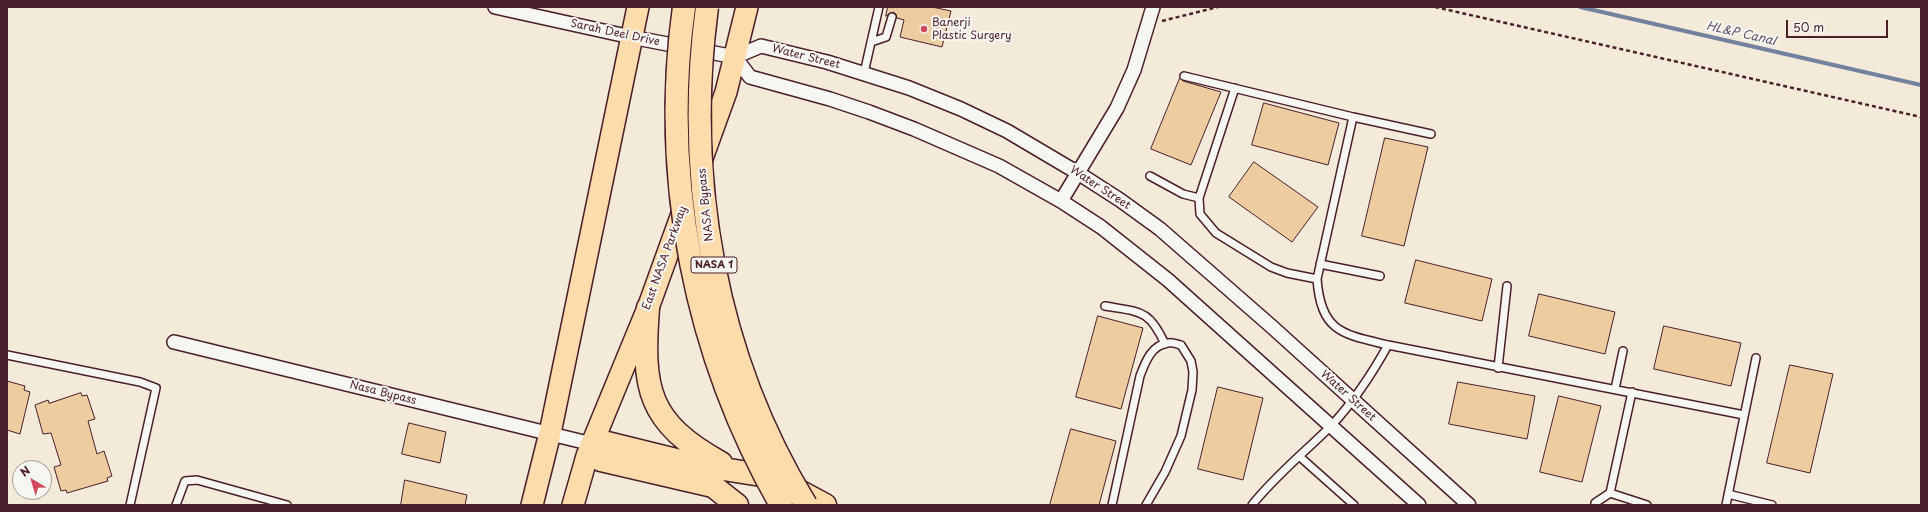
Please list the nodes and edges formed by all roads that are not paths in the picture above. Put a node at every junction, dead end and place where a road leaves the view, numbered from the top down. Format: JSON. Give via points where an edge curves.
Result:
{"nodes":[{"id":1,"x":495,"y":7,"type":"edge"},
{"id":2,"x":638,"y":7,"type":"edge"},
{"id":3,"x":684,"y":7,"type":"edge"},
{"id":4,"x":708,"y":7,"type":"edge"},
{"id":5,"x":747,"y":7,"type":"edge"},
{"id":6,"x":879,"y":7,"type":"edge"},
{"id":7,"x":1153,"y":7,"type":"edge"},
{"id":8,"x":518,"y":10,"type":"edge"},
{"id":9,"x":892,"y":17,"type":"dead end"},
{"id":10,"x":631,"y":37,"type":"junction"},
{"id":11,"x":871,"y":42,"type":"junction"},
{"id":12,"x":735,"y":57,"type":"junction"},
{"id":13,"x":864,"y":73,"type":"junction"},
{"id":14,"x":1184,"y":76,"type":"dead end"},
{"id":15,"x":1235,"y":88,"type":"junction"},
{"id":16,"x":1353,"y":117,"type":"junction"},
{"id":17,"x":1431,"y":134,"type":"dead end"},
{"id":18,"x":1078,"y":173,"type":"junction"},
{"id":19,"x":1150,"y":176,"type":"dead end"},
{"id":20,"x":1199,"y":198,"type":"junction"},
{"id":21,"x":1061,"y":201,"type":"junction"},
{"id":22,"x":1320,"y":264,"type":"junction"},
{"id":23,"x":1380,"y":276,"type":"dead end"},
{"id":24,"x":1317,"y":279,"type":"junction"},
{"id":25,"x":1507,"y":286,"type":"dead end"},
{"id":26,"x":1105,"y":306,"type":"dead end"},
{"id":27,"x":648,"y":308,"type":"junction"},
{"id":28,"x":174,"y":342,"type":"dead end"},
{"id":29,"x":1165,"y":344,"type":"junction"},
{"id":30,"x":1388,"y":345,"type":"junction"},
{"id":31,"x":1623,"y":351,"type":"dead end"},
{"id":32,"x":7,"y":355,"type":"edge"},
{"id":33,"x":1756,"y":358,"type":"dead end"},
{"id":34,"x":1498,"y":368,"type":"junction"},
{"id":35,"x":1615,"y":389,"type":"junction"},
{"id":36,"x":1632,"y":392,"type":"junction"},
{"id":37,"x":1353,"y":400,"type":"junction"},
{"id":38,"x":1744,"y":415,"type":"junction"},
{"id":39,"x":1331,"y":425,"type":"junction"},
{"id":40,"x":550,"y":433,"type":"junction"},
{"id":41,"x":592,"y":444,"type":"junction"},
{"id":42,"x":1299,"y":456,"type":"junction"},
{"id":43,"x":735,"y":470,"type":"junction"},
{"id":44,"x":1610,"y":493,"type":"junction"},
{"id":45,"x":1728,"y":494,"type":"junction"},
{"id":46,"x":130,"y":505,"type":"edge"},
{"id":47,"x":176,"y":505,"type":"edge"},
{"id":48,"x":287,"y":505,"type":"edge"},
{"id":49,"x":532,"y":505,"type":"edge"},
{"id":50,"x":573,"y":505,"type":"edge"},
{"id":51,"x":737,"y":505,"type":"edge"},
{"id":52,"x":781,"y":505,"type":"edge"},
{"id":53,"x":806,"y":505,"type":"edge"},
{"id":54,"x":825,"y":505,"type":"edge"},
{"id":55,"x":1112,"y":505,"type":"edge"},
{"id":56,"x":1146,"y":505,"type":"edge"},
{"id":57,"x":1252,"y":505,"type":"edge"},
{"id":58,"x":1354,"y":505,"type":"edge"},
{"id":59,"x":1419,"y":505,"type":"edge"},
{"id":60,"x":1469,"y":505,"type":"edge"},
{"id":61,"x":1594,"y":505,"type":"edge"},
{"id":62,"x":1647,"y":505,"type":"edge"},
{"id":63,"x":1726,"y":505,"type":"edge"},
{"id":64,"x":1772,"y":505,"type":"edge"}],
"edges":[{"from":1,"to":8,"type":"street","name":"Sarah Deel Drive"},
{"from":2,"to":10,"type":"main road"},
{"from":3,"to":52,"type":"highway","number":"NASA 1","bridge":true,"via":[[678,63],[677,111],[679,178],[689,260],[704,323],[726,386],[750,444]]},
{"from":4,"to":53,"type":"highway","name":"NASA Bypass","number":"NASA 1","bridge":true,"via":[[701,56],[700,140],[706,215],[715,271],[726,318],[751,393],[782,463]]},
{"from":5,"to":12,"type":"main road","name":"East NASA Parkway"},
{"from":6,"to":11,"type":"lane"},
{"from":7,"to":18,"type":"street","via":[[1134,70],[1117,108]]},
{"from":8,"to":10,"type":"street","name":"Sarah Deel Drive"},
{"from":9,"to":11,"type":"lane","via":[[886,37]]},
{"from":10,"to":12,"type":"street","name":"Sarah Deel Drive"},
{"from":10,"to":40,"type":"main road"},
{"from":11,"to":13,"type":"lane"},
{"from":12,"to":13,"type":"street","name":"Water Street","via":[[761,46]]},
{"from":12,"to":21,"type":"street","via":[[750,77],[850,105],[914,129],[999,166]]},
{"from":12,"to":27,"type":"main road","name":"East NASA Parkway","via":[[726,92]]},
{"from":13,"to":18,"type":"street","name":"Water Street","via":[[961,109],[1007,131]]},
{"from":14,"to":15,"type":"lane"},
{"from":15,"to":16,"type":"lane"},
{"from":15,"to":20,"type":"lane"},
{"from":16,"to":17,"type":"lane"},
{"from":16,"to":22,"type":"lane"},
{"from":18,"to":21,"type":"street"},
{"from":18,"to":37,"type":"street","name":"Water Street","via":[[1160,229]]},
{"from":19,"to":20,"type":"lane","via":[[1183,194]]},
{"from":20,"to":24,"type":"lane","via":[[1200,214],[1216,233],[1271,267]]},
{"from":21,"to":39,"type":"street","via":[[1101,227],[1168,280]]},
{"from":22,"to":23,"type":"lane"},
{"from":22,"to":24,"type":"lane"},
{"from":24,"to":30,"type":"lane","via":[[1318,300],[1329,322],[1348,335]]},
{"from":25,"to":34,"type":"lane"},
{"from":26,"to":29,"type":"lane","via":[[1144,314],[1155,324]]},
{"from":27,"to":41,"type":"main road","name":"East NASA Parkway"},
{"from":27,"to":43,"type":"highway","via":[[646,363],[651,392],[662,417],[690,445]]},
{"from":28,"to":40,"type":"street","name":"Nasa Bypass"},
{"from":29,"to":55,"type":"lane","via":[[1154,349],[1148,356],[1140,376]]},
{"from":29,"to":56,"type":"lane","via":[[1168,342],[1181,345],[1187,352],[1194,372],[1192,390],[1181,436],[1165,472]]},
{"from":30,"to":34,"type":"lane"},
{"from":30,"to":37,"type":"lane"},
{"from":31,"to":35,"type":"lane"},
{"from":32,"to":46,"type":"lane","via":[[140,382],[156,388]]},
{"from":33,"to":38,"type":"lane"},
{"from":34,"to":35,"type":"lane"},
{"from":35,"to":36,"type":"lane"},
{"from":36,"to":38,"type":"lane"},
{"from":36,"to":44,"type":"lane"},
{"from":37,"to":39,"type":"lane"},
{"from":37,"to":60,"type":"street","name":"Water Street"},
{"from":38,"to":45,"type":"lane"},
{"from":39,"to":42,"type":"lane"},
{"from":39,"to":59,"type":"street"},
{"from":40,"to":41,"type":"street","name":"Nasa Bypass"},
{"from":40,"to":49,"type":"main road"},
{"from":41,"to":43,"type":"highway","via":[[607,443],[692,464]]},
{"from":41,"to":50,"type":"main road","name":"East NASA Parkway"},
{"from":41,"to":51,"type":"highway","via":[[601,460],[713,486]]},
{"from":42,"to":57,"type":"lane"},
{"from":42,"to":58,"type":"lane"},
{"from":43,"to":54,"type":"highway","via":[[761,475]]},
{"from":44,"to":61,"type":"lane"},
{"from":44,"to":62,"type":"lane"},
{"from":45,"to":63,"type":"lane"},
{"from":45,"to":64,"type":"lane"},
{"from":47,"to":48,"type":"lane","via":[[185,481],[197,480]]}]}
